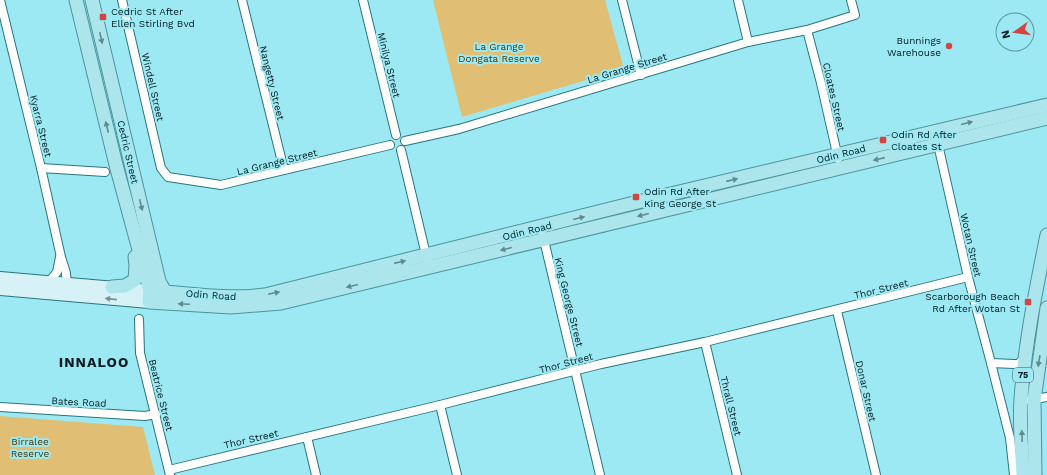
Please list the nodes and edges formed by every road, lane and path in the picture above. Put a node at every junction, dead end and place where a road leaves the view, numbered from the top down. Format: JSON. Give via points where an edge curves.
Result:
{"nodes":[{"id":1,"x":0,"y":0,"type":"edge"},
{"id":2,"x":76,"y":0,"type":"edge"},
{"id":3,"x":92,"y":0,"type":"edge"},
{"id":4,"x":122,"y":0,"type":"edge"},
{"id":5,"x":242,"y":0,"type":"edge"},
{"id":6,"x":363,"y":0,"type":"edge"},
{"id":7,"x":622,"y":0,"type":"edge"},
{"id":8,"x":738,"y":0,"type":"edge"},
{"id":9,"x":851,"y":0,"type":"edge"},
{"id":10,"x":807,"y":30,"type":"junction"},
{"id":11,"x":748,"y":42,"type":"junction"},
{"id":12,"x":641,"y":75,"type":"junction"},
{"id":13,"x":1047,"y":95,"type":"edge"},
{"id":14,"x":1047,"y":105,"type":"edge"},
{"id":15,"x":988,"y":118,"type":"junction"},
{"id":16,"x":1045,"y":120,"type":"edge"},
{"id":17,"x":936,"y":131,"type":"junction"},
{"id":18,"x":396,"y":135,"type":"junction"},
{"id":19,"x":405,"y":141,"type":"junction"},
{"id":20,"x":390,"y":145,"type":"junction"},
{"id":21,"x":938,"y":145,"type":"junction"},
{"id":22,"x":401,"y":150,"type":"junction"},
{"id":23,"x":839,"y":162,"type":"junction"},
{"id":24,"x":41,"y":168,"type":"junction"},
{"id":25,"x":284,"y":170,"type":"junction"},
{"id":26,"x":104,"y":172,"type":"dead end"},
{"id":27,"x":168,"y":177,"type":"joint"},
{"id":28,"x":130,"y":220,"type":"junction"},
{"id":29,"x":542,"y":233,"type":"junction"},
{"id":30,"x":1047,"y":235,"type":"edge"},
{"id":31,"x":61,"y":257,"type":"junction"},
{"id":32,"x":427,"y":262,"type":"junction"},
{"id":33,"x":968,"y":277,"type":"junction"},
{"id":34,"x":0,"y":278,"type":"edge"},
{"id":35,"x":48,"y":287,"type":"junction"},
{"id":36,"x":112,"y":287,"type":"junction"},
{"id":37,"x":0,"y":289,"type":"edge"},
{"id":38,"x":67,"y":289,"type":"junction"},
{"id":39,"x":150,"y":297,"type":"junction"},
{"id":40,"x":165,"y":297,"type":"junction"},
{"id":41,"x":1047,"y":308,"type":"edge"},
{"id":42,"x":837,"y":311,"type":"junction"},
{"id":43,"x":139,"y":319,"type":"dead end"},
{"id":44,"x":705,"y":342,"type":"junction"},
{"id":45,"x":1025,"y":358,"type":"junction"},
{"id":46,"x":991,"y":363,"type":"junction"},
{"id":47,"x":576,"y":371,"type":"junction"},
{"id":48,"x":1047,"y":397,"type":"edge"},
{"id":49,"x":1027,"y":400,"type":"junction"},
{"id":50,"x":440,"y":405,"type":"junction"},
{"id":51,"x":0,"y":407,"type":"edge"},
{"id":52,"x":156,"y":414,"type":"junction"},
{"id":53,"x":307,"y":437,"type":"junction"},
{"id":54,"x":170,"y":472,"type":"edge"},
{"id":55,"x":316,"y":475,"type":"edge"},
{"id":56,"x":457,"y":475,"type":"edge"},
{"id":57,"x":600,"y":475,"type":"edge"},
{"id":58,"x":737,"y":475,"type":"edge"},
{"id":59,"x":876,"y":475,"type":"edge"},
{"id":60,"x":1014,"y":475,"type":"edge"},
{"id":61,"x":1023,"y":475,"type":"edge"},
{"id":62,"x":1035,"y":475,"type":"edge"}],
"edges":[{"from":1,"to":24,"type":"street","name":"Kyarra Street"},
{"from":28,"to":2,"type":"main road","name":"Cedric Street","one_way":true},
{"from":3,"to":40,"type":"main road","name":"Cedric Street","one_way":true,"via":[[159,281]]},
{"from":4,"to":27,"type":"street","name":"Windell Street","via":[[161,168]]},
{"from":5,"to":25,"type":"street","name":"Nangetty Street"},
{"from":6,"to":18,"type":"street","name":"Minilya Street"},
{"from":7,"to":12,"type":"street"},
{"from":8,"to":11,"type":"street"},
{"from":9,"to":10,"type":"street","name":"La Grange Street","via":[[855,14]]},
{"from":10,"to":11,"type":"street","name":"La Grange Street"},
{"from":10,"to":23,"type":"street","name":"Cloates Street"},
{"from":11,"to":12,"type":"street","name":"La Grange Street"},
{"from":12,"to":19,"type":"street","name":"La Grange Street","via":[[459,129]]},
{"from":13,"to":15,"type":"main road","via":[[1001,108]]},
{"from":14,"to":15,"type":"main road","name":"Odin Road"},
{"from":17,"to":15,"type":"main road","name":"Odin Road","one_way":true},
{"from":16,"to":21,"type":"main road","name":"Odin Road"},
{"from":17,"to":21,"type":"street","name":"Wotan Street"},
{"from":17,"to":23,"type":"main road","name":"Odin Road"},
{"from":18,"to":19,"type":"street","via":[[402,136]]},
{"from":18,"to":20,"type":"street","via":[[391,139]]},
{"from":19,"to":22,"type":"street"},
{"from":20,"to":22,"type":"street","via":[[394,150]]},
{"from":20,"to":25,"type":"street","name":"La Grange Street"},
{"from":21,"to":23,"type":"main road","name":"Odin Road","one_way":true},
{"from":21,"to":33,"type":"street","name":"Wotan Street"},
{"from":22,"to":32,"type":"street"},
{"from":23,"to":29,"type":"main road","name":"Odin Road","via":[[658,198]]},
{"from":24,"to":26,"type":"street"},
{"from":24,"to":31,"type":"street","name":"Kyarra Street"},
{"from":25,"to":27,"type":"street","name":"La Grange Street","via":[[221,185]]},
{"from":28,"to":36,"type":"main road","via":[[136,265],[135,280],[125,286]]},
{"from":28,"to":39,"type":"main road","name":"Cedric Street"},
{"from":29,"to":32,"type":"main road","name":"Odin Road"},
{"from":29,"to":47,"type":"street","name":"King George Street"},
{"from":30,"to":45,"type":"main road","number":"75"},
{"from":31,"to":35,"type":"street","via":[[57,272]]},
{"from":31,"to":38,"type":"street","name":"Kyarra Street"},
{"from":32,"to":40,"type":"main road","name":"Odin Road","via":[[270,305],[231,306]]},
{"from":33,"to":42,"type":"street","name":"Thor Street"},
{"from":33,"to":46,"type":"street","name":"Wotan Street"},
{"from":34,"to":35,"type":"main road","name":"Odin Road"},
{"from":35,"to":37,"type":"main road","name":"Odin Road"},
{"from":35,"to":38,"type":"main road","name":"Odin Road"},
{"from":36,"to":38,"type":"main road","name":"Odin Road"},
{"from":36,"to":39,"type":"main road","name":"Odin Road"},
{"from":39,"to":38,"type":"main road","name":"Odin Road","one_way":true},
{"from":39,"to":40,"type":"main road","name":"Odin Road"},
{"from":41,"to":49,"type":"main road","number":"75","one_way":true},
{"from":42,"to":44,"type":"street","name":"Thor Street"},
{"from":42,"to":59,"type":"street","name":"Donar Street"},
{"from":43,"to":52,"type":"street","name":"Beatrice Street","via":[[140,353]]},
{"from":44,"to":47,"type":"street","name":"Thor Street"},
{"from":44,"to":58,"type":"street","name":"Thrall Street"},
{"from":45,"to":46,"type":"street","via":[[1018,364]]},
{"from":45,"to":49,"type":"main road","number":"75"},
{"from":46,"to":60,"type":"street","name":"Wotan Street","via":[[1010,438]]},
{"from":47,"to":50,"type":"street","name":"Thor Street"},
{"from":47,"to":57,"type":"street","name":"King George Street"},
{"from":48,"to":49,"type":"street"},
{"from":61,"to":49,"type":"main road","number":"75","one_way":true},
{"from":49,"to":62,"type":"main road","number":"75"},
{"from":50,"to":53,"type":"street","name":"Thor Street"},
{"from":50,"to":56,"type":"street"},
{"from":51,"to":52,"type":"street","name":"Bates Road","via":[[145,416]]},
{"from":52,"to":54,"type":"street","name":"Beatrice Street"},
{"from":53,"to":54,"type":"street","name":"Thor Street"},
{"from":53,"to":55,"type":"street"}]}
